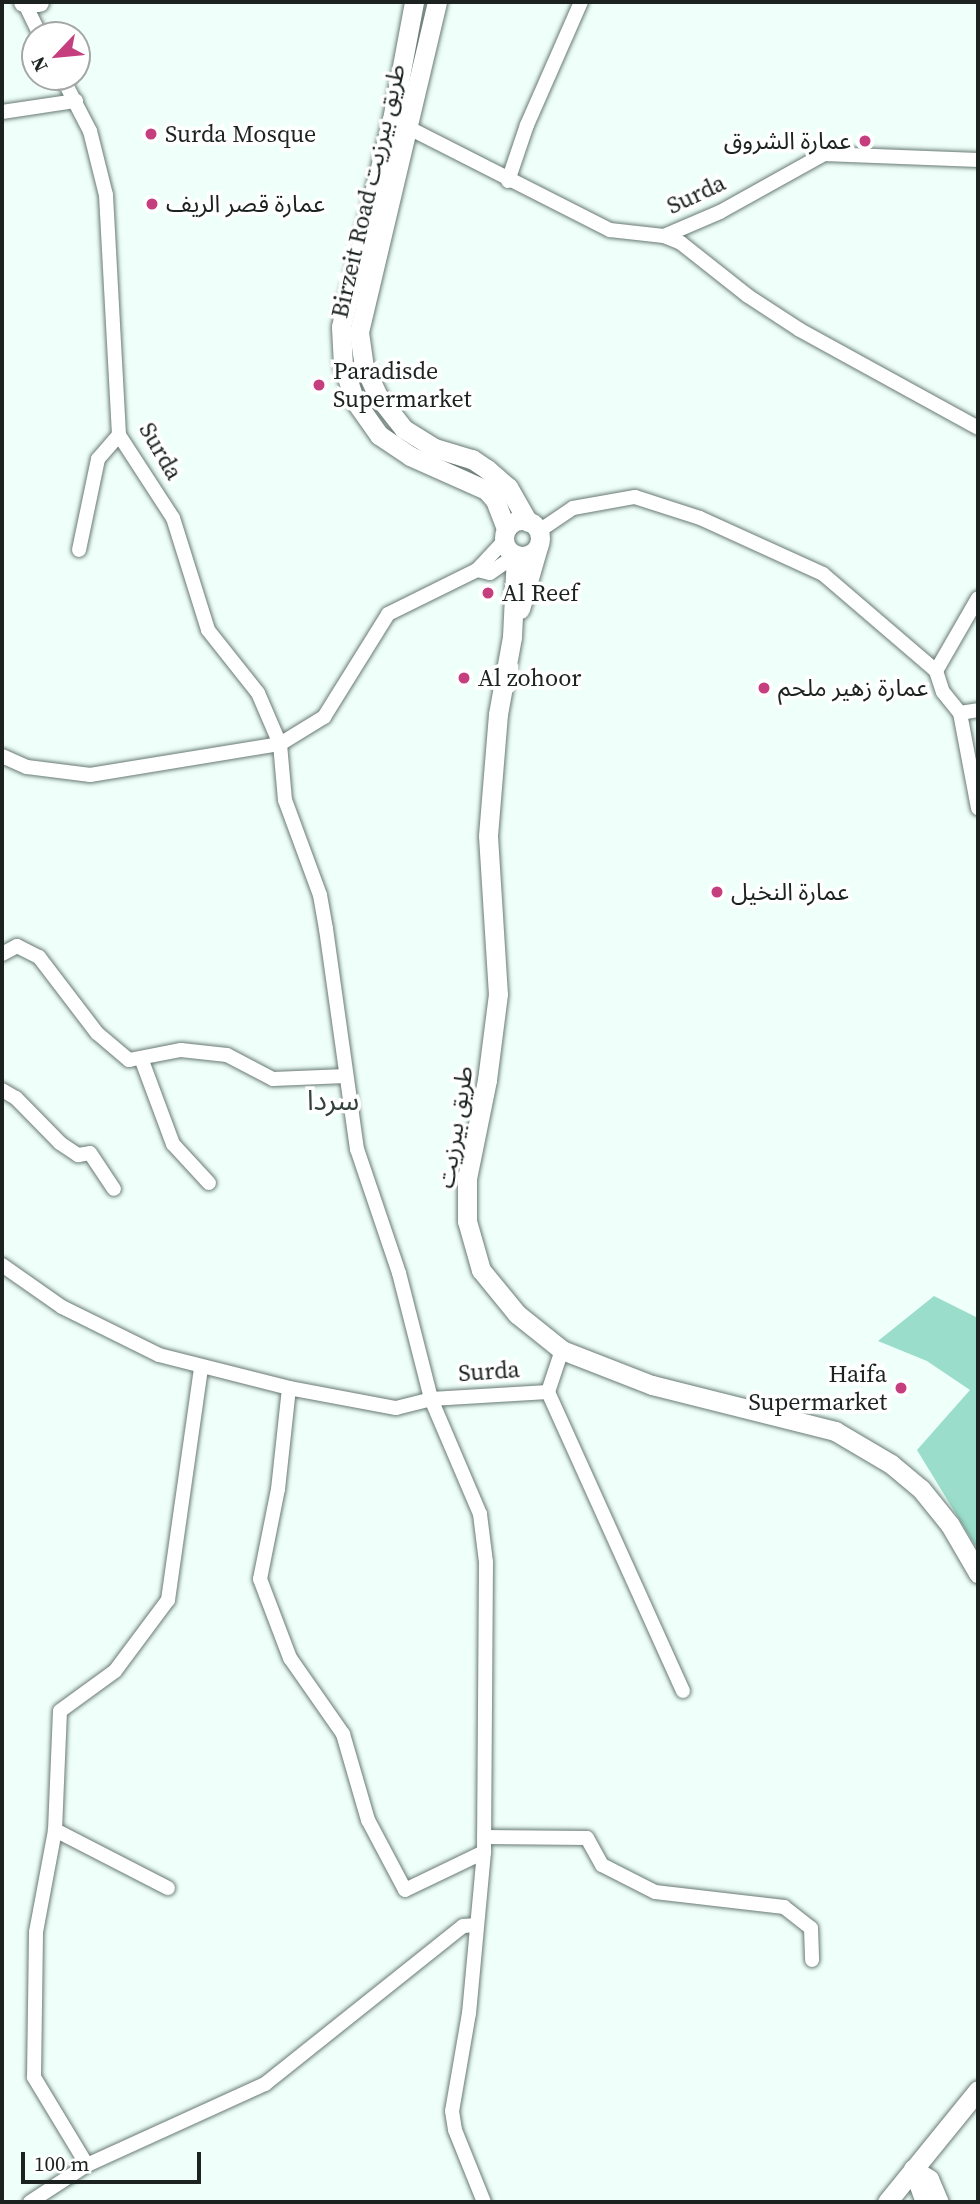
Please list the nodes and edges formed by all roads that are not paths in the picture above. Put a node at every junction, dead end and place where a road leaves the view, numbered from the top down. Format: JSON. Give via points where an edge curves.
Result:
{"nodes":[{"id":1,"x":414,"y":2,"type":"edge"},
{"id":2,"x":437,"y":2,"type":"edge"},
{"id":3,"x":581,"y":2,"type":"edge"},
{"id":4,"x":29,"y":3,"type":"edge"},
{"id":5,"x":35,"y":21,"type":"edge"},
{"id":6,"x":70,"y":91,"type":"edge"},
{"id":7,"x":76,"y":102,"type":"junction"},
{"id":8,"x":2,"y":112,"type":"edge"},
{"id":9,"x":400,"y":123,"type":"junction"},
{"id":10,"x":978,"y":160,"type":"edge"},
{"id":11,"x":508,"y":181,"type":"junction"},
{"id":12,"x":664,"y":236,"type":"junction"},
{"id":13,"x":978,"y":428,"type":"edge"},
{"id":14,"x":119,"y":435,"type":"junction"},
{"id":15,"x":535,"y":533,"type":"junction"},
{"id":16,"x":509,"y":542,"type":"junction"},
{"id":17,"x":79,"y":550,"type":"dead end"},
{"id":18,"x":484,"y":572,"type":"junction"},
{"id":19,"x":513,"y":596,"type":"junction"},
{"id":20,"x":978,"y":598,"type":"edge"},
{"id":21,"x":512,"y":637,"type":"junction"},
{"id":22,"x":936,"y":671,"type":"junction"},
{"id":23,"x":978,"y":710,"type":"edge"},
{"id":24,"x":960,"y":713,"type":"junction"},
{"id":25,"x":279,"y":744,"type":"junction"},
{"id":26,"x":2,"y":756,"type":"edge"},
{"id":27,"x":978,"y":808,"type":"edge"},
{"id":28,"x":2,"y":954,"type":"edge"},
{"id":29,"x":141,"y":1058,"type":"junction"},
{"id":30,"x":346,"y":1076,"type":"junction"},
{"id":31,"x":2,"y":1090,"type":"edge"},
{"id":32,"x":209,"y":1183,"type":"dead end"},
{"id":33,"x":114,"y":1189,"type":"dead end"},
{"id":34,"x":2,"y":1265,"type":"edge"},
{"id":35,"x":562,"y":1350,"type":"junction"},
{"id":36,"x":201,"y":1367,"type":"junction"},
{"id":37,"x":289,"y":1388,"type":"junction"},
{"id":38,"x":548,"y":1392,"type":"junction"},
{"id":39,"x":431,"y":1399,"type":"junction"},
{"id":40,"x":978,"y":1573,"type":"edge"},
{"id":41,"x":683,"y":1691,"type":"dead end"},
{"id":42,"x":55,"y":1830,"type":"junction"},
{"id":43,"x":484,"y":1836,"type":"junction"},
{"id":44,"x":484,"y":1852,"type":"junction"},
{"id":45,"x":168,"y":1888,"type":"dead end"},
{"id":46,"x":477,"y":1925,"type":"junction"},
{"id":47,"x":813,"y":1960,"type":"dead end"},
{"id":48,"x":978,"y":2091,"type":"edge"},
{"id":49,"x":87,"y":2165,"type":"junction"},
{"id":50,"x":913,"y":2169,"type":"junction"},
{"id":51,"x":30,"y":2202,"type":"edge"},
{"id":52,"x":484,"y":2202,"type":"edge"},
{"id":53,"x":887,"y":2202,"type":"edge"},
{"id":54,"x":925,"y":2202,"type":"edge"},
{"id":55,"x":939,"y":2202,"type":"edge"}],
"edges":[{"from":1,"to":9,"type":"main road","name":"Birzeit Road طريق بيرزيت"},
{"from":2,"to":9,"type":"main road","name":"Birzeit Road طريق بيرزيت"},
{"from":3,"to":11,"type":"street","via":[[527,125]]},
{"from":4,"to":5,"type":"street"},
{"from":6,"to":7,"type":"street","name":"Surda"},
{"from":7,"to":8,"type":"street"},
{"from":7,"to":14,"type":"street","name":"Surda","via":[[99,160],[106,195]]},
{"from":9,"to":11,"type":"street","name":"Surda"},
{"from":9,"to":15,"type":"main road","name":"Birzeit Road طريق بيرزيت","via":[[359,332],[364,366],[378,396],[404,429],[435,448],[472,458],[487,469],[508,486]]},
{"from":9,"to":16,"type":"main road","name":"Birzeit Road طريق بيرزيت","via":[[341,327],[343,365],[355,401],[379,435],[410,456],[486,490],[495,500]]},
{"from":10,"to":12,"type":"street","name":"Surda","via":[[824,154],[720,212]]},
{"from":11,"to":12,"type":"street","name":"Surda","via":[[610,230]]},
{"from":12,"to":13,"type":"street","via":[[681,243],[800,330]]},
{"from":14,"to":17,"type":"street","via":[[98,459]]},
{"from":14,"to":25,"type":"street","name":"Surda","via":[[173,518],[208,630],[258,693]]},
{"from":15,"to":16,"type":"main road","via":[[512,523]]},
{"from":15,"to":16,"type":"main road","via":[[528,555]]},
{"from":15,"to":21,"type":"main road"},
{"from":15,"to":22,"type":"street","via":[[573,508],[635,497],[700,518],[823,574]]},
{"from":16,"to":18,"type":"street"},
{"from":16,"to":19,"type":"main road","name":"Birzeit Road طريق بيرزيت"},
{"from":18,"to":19,"type":"street"},
{"from":18,"to":25,"type":"street","via":[[388,614],[324,717]]},
{"from":19,"to":21,"type":"main road","name":"Birzeit Road طريق بيرزيت"},
{"from":20,"to":22,"type":"street"},
{"from":21,"to":35,"type":"main road","name":"طريق بيرزيت","via":[[498,714],[488,836],[498,995],[488,1080],[467,1178],[467,1221],[481,1270],[497,1293]]},
{"from":22,"to":24,"type":"street","via":[[943,692]]},
{"from":23,"to":24,"type":"street"},
{"from":24,"to":27,"type":"street"},
{"from":25,"to":26,"type":"street","via":[[90,775],[27,767]]},
{"from":25,"to":30,"type":"street","name":"Surda","via":[[285,800],[320,895]]},
{"from":28,"to":29,"type":"street","via":[[17,946],[39,957],[97,1033],[129,1060]]},
{"from":29,"to":30,"type":"street","via":[[181,1051],[228,1055],[273,1079]]},
{"from":29,"to":32,"type":"street","via":[[173,1144]]},
{"from":30,"to":39,"type":"street","name":"Surda","via":[[357,1149],[399,1273]]},
{"from":31,"to":33,"type":"street","via":[[16,1098],[60,1143],[78,1155],[90,1153]]},
{"from":34,"to":36,"type":"street","name":"Surda","via":[[62,1307],[159,1355]]},
{"from":35,"to":38,"type":"street","name":"Surda"},
{"from":35,"to":40,"type":"main road","name":"طريق بيرزيت","via":[[652,1385],[835,1431],[891,1464],[922,1489]]},
{"from":36,"to":37,"type":"street","name":"Surda"},
{"from":36,"to":42,"type":"street","via":[[168,1600],[116,1671],[61,1711]]},
{"from":37,"to":39,"type":"street","name":"Surda","via":[[396,1408]]},
{"from":37,"to":44,"type":"street","via":[[278,1489],[260,1579],[290,1658],[343,1734],[368,1820],[405,1890]]},
{"from":38,"to":39,"type":"street","name":"Surda"},
{"from":38,"to":41,"type":"street"},
{"from":39,"to":43,"type":"street","name":"Surda","via":[[480,1514],[484,1550]]},
{"from":42,"to":45,"type":"street"},
{"from":42,"to":49,"type":"street","via":[[36,1932],[34,2077]]},
{"from":43,"to":44,"type":"street","name":"Surda"},
{"from":43,"to":47,"type":"street","via":[[587,1838],[602,1865],[655,1892],[783,1907],[811,1928]]},
{"from":44,"to":46,"type":"street","name":"Surda"},
{"from":46,"to":49,"type":"street","via":[[463,1926],[265,2084]]},
{"from":46,"to":52,"type":"street","name":"Surda","via":[[469,2013],[452,2110],[455,2130]]},
{"from":48,"to":50,"type":"main road"},
{"from":49,"to":51,"type":"street"},
{"from":50,"to":53,"type":"main road"},
{"from":50,"to":54,"type":"main road"},
{"from":50,"to":55,"type":"main road","via":[[929,2179]]}]}
